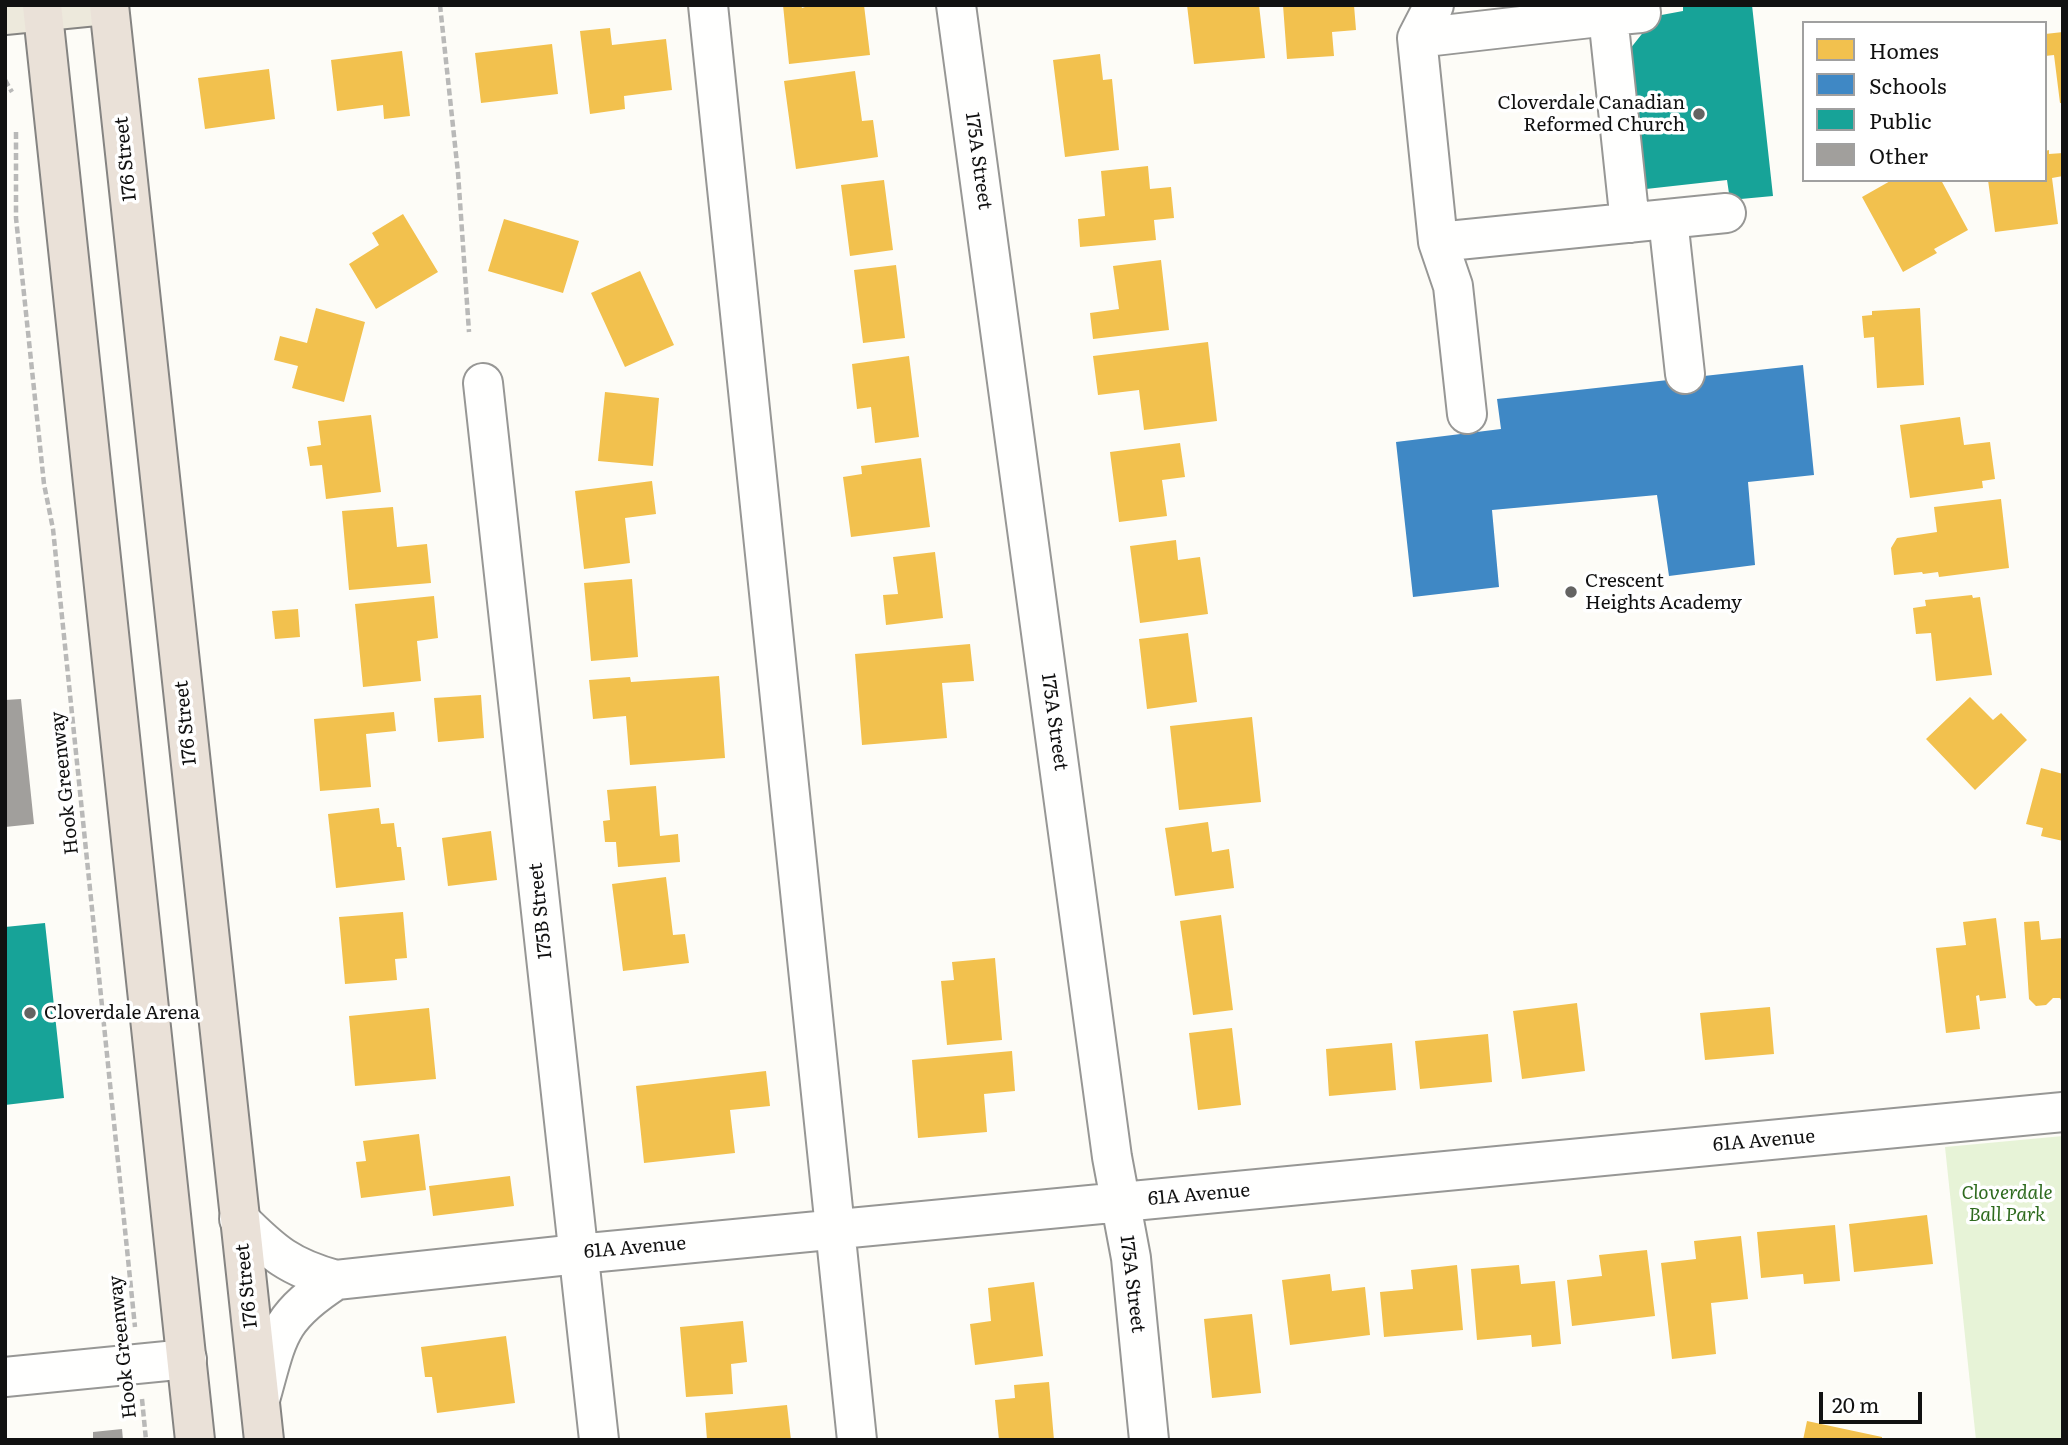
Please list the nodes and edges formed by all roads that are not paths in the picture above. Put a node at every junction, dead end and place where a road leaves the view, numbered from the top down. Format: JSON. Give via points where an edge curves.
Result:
{"nodes":[{"id":1,"x":107,"y":5,"type":"edge"},
{"id":2,"x":708,"y":5,"type":"edge"},
{"id":3,"x":957,"y":5,"type":"edge"},
{"id":4,"x":30,"y":10,"type":"edge"},
{"id":5,"x":1624,"y":11,"type":"edge"},
{"id":6,"x":1425,"y":22,"type":"edge"},
{"id":7,"x":1726,"y":213,"type":"dead end"},
{"id":8,"x":1668,"y":219,"type":"junction"},
{"id":9,"x":1630,"y":223,"type":"junction"},
{"id":10,"x":1438,"y":242,"type":"junction"},
{"id":11,"x":1685,"y":374,"type":"dead end"},
{"id":12,"x":483,"y":383,"type":"dead end"},
{"id":13,"x":1466,"y":414,"type":"dead end"},
{"id":14,"x":2063,"y":1112,"type":"edge"},
{"id":15,"x":1121,"y":1202,"type":"junction"},
{"id":16,"x":239,"y":1219,"type":"junction"},
{"id":17,"x":837,"y":1229,"type":"junction"},
{"id":18,"x":578,"y":1254,"type":"junction"},
{"id":19,"x":336,"y":1280,"type":"junction"},
{"id":20,"x":187,"y":1359,"type":"junction"},
{"id":21,"x":5,"y":1377,"type":"edge"},
{"id":22,"x":259,"y":1401,"type":"junction"},
{"id":23,"x":195,"y":1440,"type":"edge"},
{"id":24,"x":264,"y":1440,"type":"edge"},
{"id":25,"x":599,"y":1440,"type":"edge"},
{"id":26,"x":857,"y":1440,"type":"edge"},
{"id":27,"x":1149,"y":1440,"type":"edge"}],
"edges":[{"from":1,"to":4,"type":"main road"},
{"from":1,"to":16,"type":"highway","name":"176 Street"},
{"from":2,"to":17,"type":"street"},
{"from":3,"to":15,"type":"street","name":"175A Street"},
{"from":4,"to":20,"type":"highway"},
{"from":5,"to":6,"type":"street"},
{"from":5,"to":9,"type":"street"},
{"from":6,"to":10,"type":"street"},
{"from":7,"to":8,"type":"street"},
{"from":8,"to":9,"type":"street"},
{"from":8,"to":11,"type":"street"},
{"from":9,"to":10,"type":"street"},
{"from":10,"to":13,"type":"street","via":[[1453,286]]},
{"from":12,"to":18,"type":"street","name":"175B Street"},
{"from":14,"to":15,"type":"street","name":"61A Avenue"},
{"from":15,"to":17,"type":"street","name":"61A Avenue"},
{"from":15,"to":27,"type":"street","name":"175A Street"},
{"from":16,"to":19,"type":"street","name":"61A Avenue","via":[[271,1251],[301,1270]]},
{"from":16,"to":22,"type":"highway","name":"176 Street"},
{"from":17,"to":18,"type":"street","name":"61A Avenue"},
{"from":17,"to":26,"type":"street"},
{"from":18,"to":19,"type":"street","name":"61A Avenue"},
{"from":18,"to":25,"type":"street","name":"175B Street"},
{"from":19,"to":22,"type":"street","name":"61A Avenue","via":[[305,1300],[279,1331]]},
{"from":20,"to":21,"type":"street"},
{"from":20,"to":23,"type":"highway"},
{"from":22,"to":24,"type":"highway","name":"176 Street"}]}
